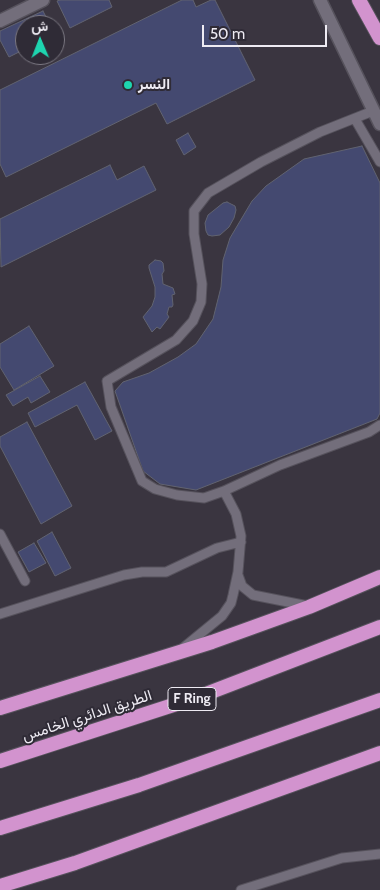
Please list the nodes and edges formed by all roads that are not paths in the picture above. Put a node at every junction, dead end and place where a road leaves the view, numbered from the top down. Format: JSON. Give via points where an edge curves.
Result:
{"nodes":[{"id":1,"x":42,"y":0,"type":"edge"},
{"id":2,"x":320,"y":0,"type":"edge"},
{"id":3,"x":360,"y":0,"type":"edge"},
{"id":4,"x":0,"y":21,"type":"edge"},
{"id":5,"x":380,"y":38,"type":"edge"},
{"id":6,"x":374,"y":111,"type":"junction"},
{"id":7,"x":355,"y":118,"type":"junction"},
{"id":8,"x":380,"y":124,"type":"edge"},
{"id":9,"x":380,"y":162,"type":"edge"},
{"id":10,"x":380,"y":425,"type":"edge"},
{"id":11,"x":224,"y":491,"type":"junction"},
{"id":12,"x":0,"y":534,"type":"edge"},
{"id":13,"x":241,"y":542,"type":"junction"},
{"id":14,"x":238,"y":572,"type":"junction"},
{"id":15,"x":380,"y":577,"type":"edge"},
{"id":16,"x":25,"y":581,"type":"dead end"},
{"id":17,"x":310,"y":607,"type":"junction"},
{"id":18,"x":0,"y":614,"type":"edge"},
{"id":19,"x":380,"y":627,"type":"edge"},
{"id":20,"x":177,"y":653,"type":"junction"},
{"id":21,"x":380,"y":700,"type":"edge"},
{"id":22,"x":0,"y":708,"type":"edge"},
{"id":23,"x":380,"y":754,"type":"edge"},
{"id":24,"x":0,"y":762,"type":"edge"},
{"id":25,"x":0,"y":828,"type":"edge"},
{"id":26,"x":380,"y":854,"type":"edge"},
{"id":27,"x":0,"y":886,"type":"edge"},
{"id":28,"x":241,"y":890,"type":"edge"}],
"edges":[{"from":1,"to":4,"type":"street"},
{"from":2,"to":6,"type":"street"},
{"from":3,"to":5,"type":"highway"},
{"from":6,"to":7,"type":"lane"},
{"from":6,"to":8,"type":"street"},
{"from":7,"to":9,"type":"lane"},
{"from":7,"to":11,"type":"lane","via":[[261,162],[208,193],[194,212],[202,284],[201,302],[193,321],[176,340],[107,381],[111,407],[142,481],[155,489],[177,495],[204,498]]},
{"from":10,"to":11,"type":"lane","via":[[370,432],[280,465]]},
{"from":11,"to":13,"type":"lane","via":[[240,524]]},
{"from":12,"to":16,"type":"lane"},
{"from":13,"to":14,"type":"lane"},
{"from":13,"to":18,"type":"lane","via":[[217,548],[166,572],[124,575]]},
{"from":14,"to":17,"type":"lane","via":[[242,586],[252,595]]},
{"from":14,"to":20,"type":"lane","via":[[227,610]]},
{"from":15,"to":17,"type":"highway"},
{"from":17,"to":20,"type":"highway"},
{"from":19,"to":24,"type":"highway","name":"الطريق الدائري الخامس","number":"F Ring","via":[[198,696]]},
{"from":20,"to":22,"type":"highway"},
{"from":21,"to":25,"type":"highway","via":[[139,786]]},
{"from":23,"to":27,"type":"highway","via":[[103,853]]},
{"from":26,"to":28,"type":"lane","via":[[342,858]]}]}
